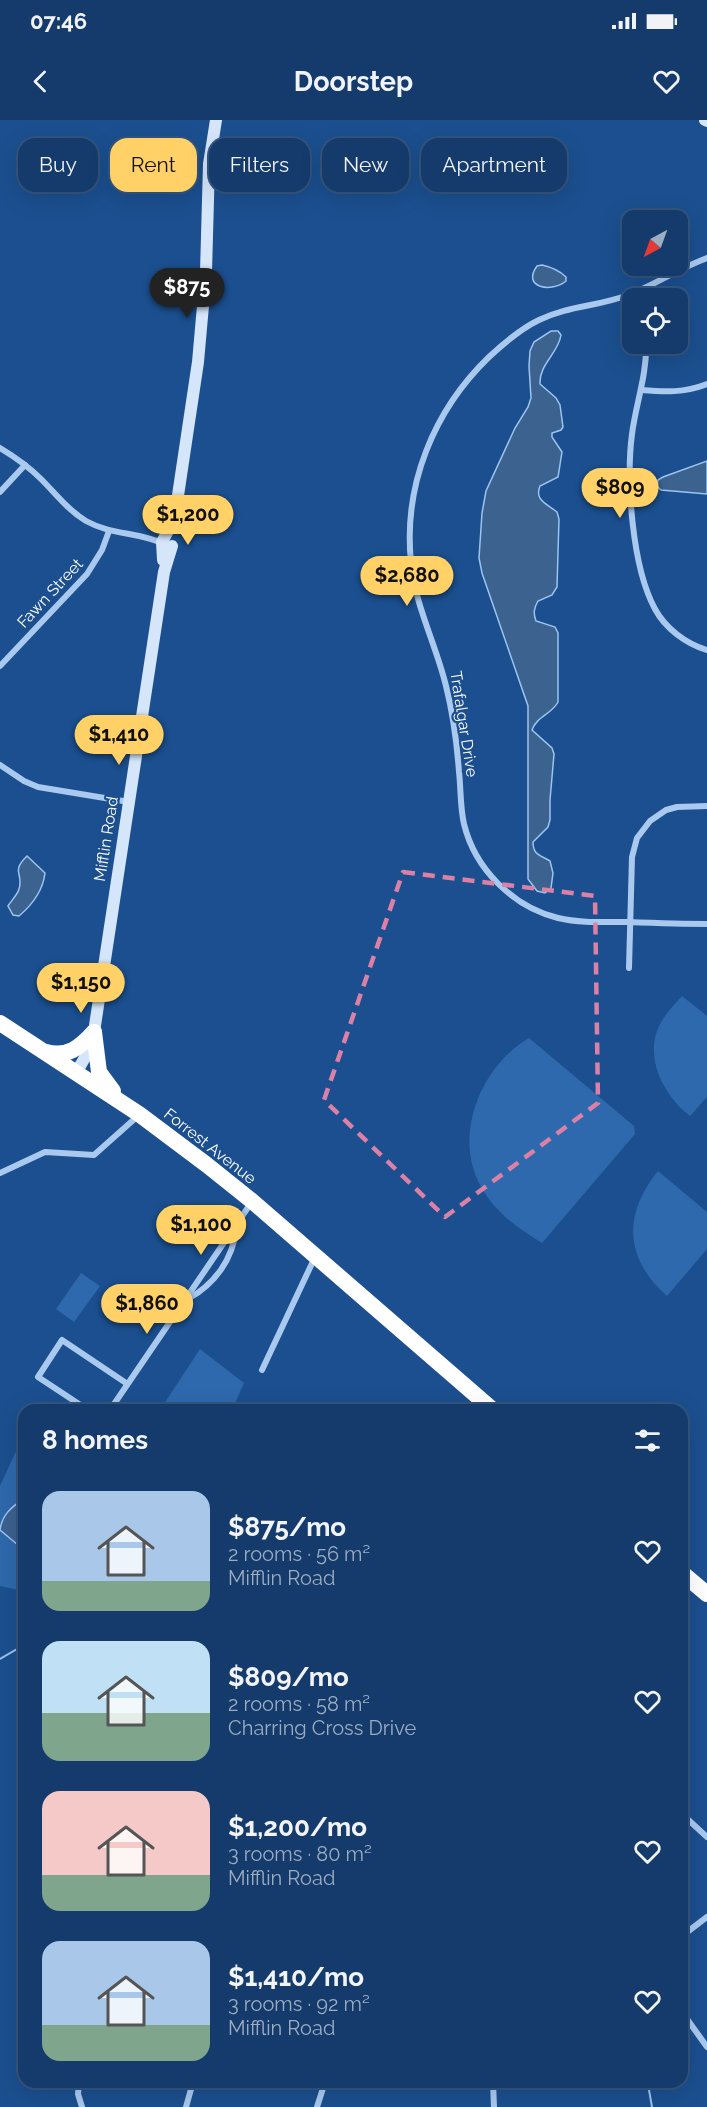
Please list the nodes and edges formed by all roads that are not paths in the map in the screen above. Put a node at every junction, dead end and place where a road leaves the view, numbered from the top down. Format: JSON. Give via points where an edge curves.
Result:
{"nodes":[{"id":1,"x":216,"y":120,"type":"edge"},
{"id":2,"x":707,"y":258,"type":"edge"},
{"id":3,"x":649,"y":288,"type":"edge"},
{"id":4,"x":622,"y":299,"type":"edge"},
{"id":5,"x":646,"y":354,"type":"edge"},
{"id":6,"x":707,"y":384,"type":"edge"},
{"id":7,"x":641,"y":390,"type":"junction"},
{"id":8,"x":0,"y":448,"type":"edge"},
{"id":9,"x":25,"y":465,"type":"junction"},
{"id":10,"x":0,"y":492,"type":"edge"},
{"id":11,"x":109,"y":531,"type":"junction"},
{"id":12,"x":164,"y":541,"type":"junction"},
{"id":13,"x":707,"y":650,"type":"edge"},
{"id":14,"x":0,"y":666,"type":"edge"},
{"id":15,"x":0,"y":765,"type":"edge"},
{"id":16,"x":129,"y":802,"type":"junction"},
{"id":17,"x":707,"y":806,"type":"edge"},
{"id":18,"x":630,"y":922,"type":"junction"},
{"id":19,"x":707,"y":924,"type":"edge"},
{"id":20,"x":629,"y":968,"type":"dead end"},
{"id":21,"x":0,"y":1023,"type":"edge"},
{"id":22,"x":94,"y":1032,"type":"junction"},
{"id":23,"x":41,"y":1050,"type":"junction"},
{"id":24,"x":76,"y":1072,"type":"junction"},
{"id":25,"x":133,"y":1110,"type":"junction"},
{"id":26,"x":0,"y":1173,"type":"edge"},
{"id":27,"x":252,"y":1201,"type":"junction"},
{"id":28,"x":236,"y":1225,"type":"junction"},
{"id":29,"x":315,"y":1257,"type":"junction"},
{"id":30,"x":186,"y":1301,"type":"junction"},
{"id":31,"x":262,"y":1370,"type":"dead end"},
{"id":32,"x":126,"y":1383,"type":"junction"},
{"id":33,"x":79,"y":1404,"type":"edge"},
{"id":34,"x":114,"y":1404,"type":"edge"},
{"id":35,"x":486,"y":1404,"type":"edge"},
{"id":36,"x":688,"y":1578,"type":"edge"},
{"id":37,"x":707,"y":1594,"type":"edge"},
{"id":38,"x":688,"y":1820,"type":"edge"},
{"id":39,"x":707,"y":1837,"type":"edge"},
{"id":40,"x":707,"y":1917,"type":"edge"},
{"id":41,"x":688,"y":1931,"type":"edge"},
{"id":42,"x":688,"y":2020,"type":"edge"},
{"id":43,"x":707,"y":2047,"type":"edge"},
{"id":44,"x":78,"y":2088,"type":"edge"},
{"id":45,"x":191,"y":2088,"type":"edge"},
{"id":46,"x":323,"y":2088,"type":"edge"},
{"id":47,"x":493,"y":2088,"type":"edge"},
{"id":48,"x":82,"y":2107,"type":"edge"},
{"id":49,"x":186,"y":2107,"type":"edge"},
{"id":50,"x":317,"y":2107,"type":"edge"},
{"id":51,"x":494,"y":2107,"type":"edge"}],
"edges":[{"from":1,"to":12,"type":"main road","name":"Mifflin Road","via":[[198,362],[177,502]]},
{"from":2,"to":3,"type":"street","name":"Trafalgar Drive"},
{"from":4,"to":18,"type":"street","name":"Trafalgar Drive","via":[[561,311],[536,321],[473,374],[440,421],[424,455],[414,493],[410,537],[416,593],[450,703],[464,825],[477,855],[505,890],[537,911],[574,921]]},
{"from":5,"to":7,"type":"street"},
{"from":6,"to":7,"type":"street","via":[[667,393]]},
{"from":7,"to":13,"type":"street","via":[[632,433],[630,486],[643,575],[663,621],[685,641]]},
{"from":8,"to":9,"type":"street"},
{"from":9,"to":10,"type":"street"},
{"from":9,"to":11,"type":"street","via":[[76,514]]},
{"from":11,"to":12,"type":"street"},
{"from":11,"to":14,"type":"street","name":"Fawn Street","via":[[87,573]]},
{"from":12,"to":16,"type":"main road","name":"Mifflin Road","via":[[164,572]]},
{"from":15,"to":16,"type":"street","via":[[38,787]]},
{"from":16,"to":22,"type":"main road","name":"Mifflin Road"},
{"from":17,"to":18,"type":"street","via":[[666,810],[650,821],[637,838],[632,857]]},
{"from":18,"to":19,"type":"street","name":"Trafalgar Drive"},
{"from":18,"to":20,"type":"street"},
{"from":21,"to":23,"type":"highway","name":"Forrest Avenue"},
{"from":22,"to":23,"type":"highway","via":[[71,1052]]},
{"from":22,"to":24,"type":"main road","name":"Mifflin Road"},
{"from":22,"to":25,"type":"highway","via":[[99,1072]]},
{"from":23,"to":24,"type":"highway","name":"Forrest Avenue"},
{"from":24,"to":25,"type":"highway","name":"Forrest Avenue"},
{"from":25,"to":26,"type":"street","via":[[94,1155],[45,1152]]},
{"from":25,"to":27,"type":"highway","name":"Forrest Avenue"},
{"from":27,"to":28,"type":"street"},
{"from":27,"to":29,"type":"highway","name":"Forrest Avenue"},
{"from":28,"to":30,"type":"street"},
{"from":28,"to":30,"type":"street","via":[[232,1250],[221,1270]]},
{"from":29,"to":31,"type":"street"},
{"from":29,"to":35,"type":"highway","name":"Forrest Avenue"},
{"from":30,"to":32,"type":"street"},
{"from":32,"to":33,"type":"street","via":[[62,1340],[38,1377]]},
{"from":32,"to":34,"type":"street"},
{"from":36,"to":37,"type":"highway"},
{"from":38,"to":39,"type":"street"},
{"from":40,"to":41,"type":"street"},
{"from":42,"to":43,"type":"street"},
{"from":44,"to":48,"type":"street"},
{"from":45,"to":49,"type":"street"},
{"from":46,"to":50,"type":"street"},
{"from":47,"to":51,"type":"street"}]}
